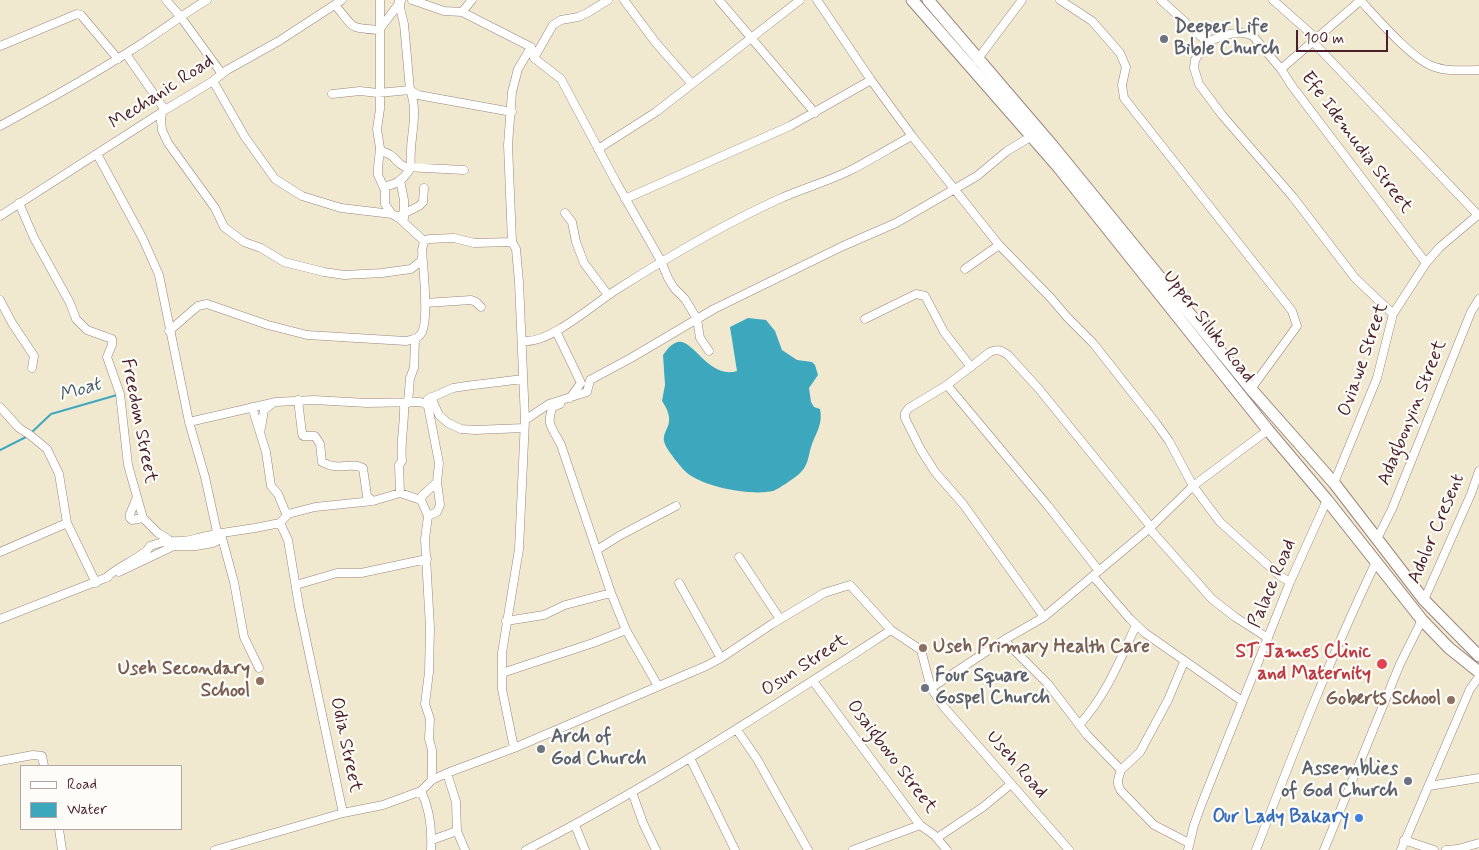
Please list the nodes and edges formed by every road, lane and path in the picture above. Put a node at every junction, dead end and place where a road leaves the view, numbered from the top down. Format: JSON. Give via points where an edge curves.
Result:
{"nodes":[{"id":1,"x":166,"y":0,"type":"edge"},
{"id":2,"x":207,"y":0,"type":"edge"},
{"id":3,"x":342,"y":0,"type":"edge"},
{"id":4,"x":380,"y":0,"type":"edge"},
{"id":5,"x":400,"y":0,"type":"edge"},
{"id":6,"x":412,"y":0,"type":"edge"},
{"id":7,"x":472,"y":0,"type":"edge"},
{"id":8,"x":608,"y":0,"type":"edge"},
{"id":9,"x":624,"y":0,"type":"edge"},
{"id":10,"x":719,"y":0,"type":"edge"},
{"id":11,"x":800,"y":0,"type":"edge"},
{"id":12,"x":817,"y":0,"type":"edge"},
{"id":13,"x":912,"y":0,"type":"edge"},
{"id":14,"x":928,"y":0,"type":"edge"},
{"id":15,"x":1022,"y":0,"type":"edge"},
{"id":16,"x":1060,"y":0,"type":"edge"},
{"id":17,"x":1161,"y":0,"type":"edge"},
{"id":18,"x":1274,"y":0,"type":"edge"},
{"id":19,"x":1360,"y":0,"type":"edge"},
{"id":20,"x":335,"y":5,"type":"junction"},
{"id":21,"x":462,"y":12,"type":"junction"},
{"id":22,"x":180,"y":16,"type":"junction"},
{"id":23,"x":379,"y":30,"type":"junction"},
{"id":24,"x":753,"y":38,"type":"junction"},
{"id":25,"x":1315,"y":40,"type":"junction"},
{"id":26,"x":1207,"y":42,"type":"junction"},
{"id":27,"x":0,"y":46,"type":"edge"},
{"id":28,"x":531,"y":47,"type":"junction"},
{"id":29,"x":126,"y":54,"type":"junction"},
{"id":30,"x":534,"y":58,"type":"junction"},
{"id":31,"x":118,"y":59,"type":"junction"},
{"id":32,"x":974,"y":63,"type":"junction"},
{"id":33,"x":1281,"y":69,"type":"junction"},
{"id":34,"x":1479,"y":70,"type":"edge"},
{"id":35,"x":222,"y":74,"type":"junction"},
{"id":36,"x":871,"y":80,"type":"junction"},
{"id":37,"x":213,"y":81,"type":"junction"},
{"id":38,"x":692,"y":84,"type":"junction"},
{"id":39,"x":410,"y":90,"type":"junction"},
{"id":40,"x":378,"y":92,"type":"junction"},
{"id":41,"x":332,"y":94,"type":"dead end"},
{"id":42,"x":163,"y":111,"type":"junction"},
{"id":43,"x":512,"y":112,"type":"junction"},
{"id":44,"x":815,"y":113,"type":"junction"},
{"id":45,"x":0,"y":126,"type":"edge"},
{"id":46,"x":912,"y":136,"type":"junction"},
{"id":47,"x":1032,"y":136,"type":"junction"},
{"id":48,"x":598,"y":148,"type":"junction"},
{"id":49,"x":380,"y":151,"type":"junction"},
{"id":50,"x":97,"y":154,"type":"junction"},
{"id":51,"x":410,"y":168,"type":"junction"},
{"id":52,"x":464,"y":170,"type":"dead end"},
{"id":53,"x":400,"y":180,"type":"junction"},
{"id":54,"x":383,"y":186,"type":"junction"},
{"id":55,"x":424,"y":188,"type":"dead end"},
{"id":56,"x":955,"y":190,"type":"junction"},
{"id":57,"x":625,"y":199,"type":"junction"},
{"id":58,"x":20,"y":203,"type":"junction"},
{"id":59,"x":565,"y":213,"type":"dead end"},
{"id":60,"x":397,"y":214,"type":"junction"},
{"id":61,"x":1478,"y":214,"type":"edge"},
{"id":62,"x":0,"y":216,"type":"edge"},
{"id":63,"x":424,"y":241,"type":"junction"},
{"id":64,"x":512,"y":242,"type":"junction"},
{"id":65,"x":999,"y":245,"type":"junction"},
{"id":66,"x":422,"y":257,"type":"junction"},
{"id":67,"x":661,"y":261,"type":"junction"},
{"id":68,"x":1426,"y":263,"type":"junction"},
{"id":69,"x":965,"y":269,"type":"dead end"},
{"id":70,"x":608,"y":295,"type":"junction"},
{"id":71,"x":1479,"y":299,"type":"edge"},
{"id":72,"x":0,"y":300,"type":"edge"},
{"id":73,"x":425,"y":303,"type":"junction"},
{"id":74,"x":481,"y":307,"type":"dead end"},
{"id":75,"x":1394,"y":314,"type":"junction"},
{"id":76,"x":697,"y":319,"type":"junction"},
{"id":77,"x":865,"y":319,"type":"dead end"},
{"id":78,"x":169,"y":331,"type":"junction"},
{"id":79,"x":556,"y":331,"type":"junction"},
{"id":80,"x":416,"y":338,"type":"junction"},
{"id":81,"x":522,"y":347,"type":"junction"},
{"id":82,"x":709,"y":351,"type":"dead end"},
{"id":83,"x":971,"y":367,"type":"junction"},
{"id":84,"x":32,"y":368,"type":"dead end"},
{"id":85,"x":523,"y":379,"type":"junction"},
{"id":86,"x":947,"y":385,"type":"junction"},
{"id":87,"x":1251,"y":389,"type":"junction"},
{"id":88,"x":431,"y":398,"type":"junction"},
{"id":89,"x":571,"y":398,"type":"junction"},
{"id":90,"x":298,"y":400,"type":"junction"},
{"id":91,"x":273,"y":402,"type":"junction"},
{"id":92,"x":419,"y":402,"type":"junction"},
{"id":93,"x":406,"y":403,"type":"junction"},
{"id":94,"x":0,"y":407,"type":"edge"},
{"id":95,"x":252,"y":407,"type":"junction"},
{"id":96,"x":189,"y":422,"type":"junction"},
{"id":97,"x":525,"y":424,"type":"junction"},
{"id":98,"x":1268,"y":430,"type":"junction"},
{"id":99,"x":261,"y":435,"type":"junction"},
{"id":100,"x":1479,"y":471,"type":"edge"},
{"id":101,"x":437,"y":482,"type":"junction"},
{"id":102,"x":1334,"y":483,"type":"junction"},
{"id":103,"x":1192,"y":486,"type":"junction"},
{"id":104,"x":400,"y":492,"type":"junction"},
{"id":105,"x":137,"y":497,"type":"junction"},
{"id":106,"x":373,"y":500,"type":"junction"},
{"id":107,"x":422,"y":500,"type":"junction"},
{"id":108,"x":1327,"y":500,"type":"junction"},
{"id":109,"x":676,"y":506,"type":"dead end"},
{"id":110,"x":288,"y":514,"type":"junction"},
{"id":111,"x":428,"y":516,"type":"junction"},
{"id":112,"x":143,"y":518,"type":"junction"},
{"id":113,"x":67,"y":523,"type":"junction"},
{"id":114,"x":280,"y":523,"type":"junction"},
{"id":115,"x":1150,"y":527,"type":"junction"},
{"id":116,"x":220,"y":535,"type":"junction"},
{"id":117,"x":1378,"y":539,"type":"junction"},
{"id":118,"x":172,"y":543,"type":"junction"},
{"id":119,"x":597,"y":550,"type":"junction"},
{"id":120,"x":0,"y":552,"type":"edge"},
{"id":121,"x":739,"y":557,"type":"dead end"},
{"id":122,"x":427,"y":559,"type":"junction"},
{"id":123,"x":1376,"y":562,"type":"junction"},
{"id":124,"x":1096,"y":573,"type":"junction"},
{"id":125,"x":314,"y":579,"type":"junction"},
{"id":126,"x":1290,"y":582,"type":"junction"},
{"id":127,"x":96,"y":583,"type":"junction"},
{"id":128,"x":679,"y":583,"type":"dead end"},
{"id":129,"x":296,"y":585,"type":"junction"},
{"id":130,"x":611,"y":593,"type":"junction"},
{"id":131,"x":298,"y":596,"type":"junction"},
{"id":132,"x":1424,"y":600,"type":"junction"},
{"id":133,"x":1044,"y":617,"type":"junction"},
{"id":134,"x":0,"y":619,"type":"edge"},
{"id":135,"x":780,"y":619,"type":"junction"},
{"id":136,"x":1422,"y":620,"type":"junction"},
{"id":137,"x":506,"y":622,"type":"junction"},
{"id":138,"x":1136,"y":625,"type":"junction"},
{"id":139,"x":626,"y":630,"type":"junction"},
{"id":140,"x":891,"y":630,"type":"junction"},
{"id":141,"x":1268,"y":638,"type":"junction"},
{"id":142,"x":1004,"y":640,"type":"junction"},
{"id":143,"x":1479,"y":656,"type":"edge"},
{"id":144,"x":721,"y":658,"type":"junction"},
{"id":145,"x":1184,"y":662,"type":"junction"},
{"id":146,"x":259,"y":668,"type":"dead end"},
{"id":147,"x":1479,"y":672,"type":"edge"},
{"id":148,"x":502,"y":673,"type":"junction"},
{"id":149,"x":1479,"y":677,"type":"edge"},
{"id":150,"x":813,"y":681,"type":"junction"},
{"id":151,"x":658,"y":686,"type":"junction"},
{"id":152,"x":931,"y":688,"type":"junction"},
{"id":153,"x":1242,"y":701,"type":"junction"},
{"id":154,"x":1079,"y":725,"type":"junction"},
{"id":155,"x":737,"y":730,"type":"junction"},
{"id":156,"x":514,"y":748,"type":"junction"},
{"id":157,"x":690,"y":758,"type":"junction"},
{"id":158,"x":0,"y":761,"type":"edge"},
{"id":159,"x":44,"y":765,"type":"edge"},
{"id":160,"x":1121,"y":770,"type":"junction"},
{"id":161,"x":447,"y":774,"type":"junction"},
{"id":162,"x":1479,"y":778,"type":"edge"},
{"id":163,"x":432,"y":780,"type":"junction"},
{"id":164,"x":1011,"y":784,"type":"junction"},
{"id":165,"x":1429,"y":786,"type":"junction"},
{"id":166,"x":421,"y":791,"type":"junction"},
{"id":167,"x":632,"y":792,"type":"junction"},
{"id":168,"x":343,"y":813,"type":"junction"},
{"id":169,"x":920,"y":824,"type":"junction"},
{"id":170,"x":575,"y":825,"type":"junction"},
{"id":171,"x":59,"y":830,"type":"edge"},
{"id":172,"x":457,"y":831,"type":"junction"},
{"id":173,"x":937,"y":838,"type":"junction"},
{"id":174,"x":60,"y":839,"type":"junction"},
{"id":175,"x":432,"y":840,"type":"junction"},
{"id":176,"x":1404,"y":840,"type":"junction"},
{"id":177,"x":1479,"y":842,"type":"edge"},
{"id":178,"x":238,"y":846,"type":"edge"},
{"id":179,"x":1189,"y":847,"type":"edge"},
{"id":180,"x":62,"y":850,"type":"edge"},
{"id":181,"x":67,"y":850,"type":"edge"},
{"id":182,"x":215,"y":850,"type":"edge"},
{"id":183,"x":431,"y":850,"type":"edge"},
{"id":184,"x":465,"y":850,"type":"edge"},
{"id":185,"x":526,"y":850,"type":"edge"},
{"id":186,"x":585,"y":850,"type":"edge"},
{"id":187,"x":656,"y":850,"type":"edge"},
{"id":188,"x":735,"y":850,"type":"edge"},
{"id":189,"x":808,"y":850,"type":"edge"},
{"id":190,"x":853,"y":850,"type":"edge"},
{"id":191,"x":947,"y":850,"type":"edge"},
{"id":192,"x":1069,"y":850,"type":"edge"},
{"id":193,"x":1256,"y":850,"type":"edge"},
{"id":194,"x":1324,"y":850,"type":"edge"},
{"id":195,"x":1401,"y":850,"type":"edge"},
{"id":196,"x":1434,"y":850,"type":"edge"},
{"id":197,"x":1446,"y":850,"type":"edge"}],
"edges":[{"from":1,"to":22,"type":"street"},
{"from":2,"to":22,"type":"street"},
{"from":3,"to":20,"type":"street","name":"Mechanic Road"},
{"from":4,"to":23,"type":"street"},
{"from":5,"to":23,"type":"street"},
{"from":5,"to":39,"type":"street"},
{"from":6,"to":21,"type":"street","via":[[444,11]]},
{"from":7,"to":21,"type":"street"},
{"from":8,"to":30,"type":"street","via":[[587,13],[553,25]]},
{"from":9,"to":38,"type":"street"},
{"from":10,"to":24,"type":"street"},
{"from":11,"to":24,"type":"street"},
{"from":12,"to":36,"type":"street"},
{"from":13,"to":32,"type":"main road","name":"Upper Siluko Road"},
{"from":14,"to":32,"type":"main road","name":"Upper Siluko Road"},
{"from":15,"to":32,"type":"street"},
{"from":16,"to":87,"type":"street","via":[[1092,21],[1120,53],[1126,67],[1122,85],[1124,98],[1292,311],[1297,326]]},
{"from":17,"to":26,"type":"street"},
{"from":18,"to":25,"type":"street"},
{"from":19,"to":25,"type":"street"},
{"from":19,"to":34,"type":"street","via":[[1390,32],[1432,66],[1447,70]]},
{"from":20,"to":23,"type":"street","via":[[350,25],[358,29]]},
{"from":20,"to":35,"type":"street","name":"Mechanic Road"},
{"from":21,"to":28,"type":"street"},
{"from":22,"to":29,"type":"street"},
{"from":22,"to":35,"type":"street"},
{"from":23,"to":40,"type":"street"},
{"from":24,"to":38,"type":"street"},
{"from":24,"to":44,"type":"street"},
{"from":25,"to":33,"type":"street"},
{"from":25,"to":61,"type":"street"},
{"from":26,"to":33,"type":"street","name":"Efe Idemudia Street","via":[[1247,32]]},
{"from":26,"to":75,"type":"street","via":[[1195,60],[1199,84],[1355,278]]},
{"from":27,"to":31,"type":"street","via":[[77,14]]},
{"from":28,"to":30,"type":"street"},
{"from":28,"to":43,"type":"street","via":[[518,69],[512,92]]},
{"from":29,"to":31,"type":"street"},
{"from":29,"to":42,"type":"street"},
{"from":30,"to":48,"type":"street","via":[[561,79]]},
{"from":31,"to":45,"type":"street"},
{"from":32,"to":47,"type":"main road","name":"Upper Siluko Road"},
{"from":32,"to":87,"type":"main road","name":"Upper Siluko Road","via":[[1052,145]]},
{"from":33,"to":68,"type":"street","name":"Efe Idemudia Street"},
{"from":35,"to":37,"type":"street","name":"Mechanic Road"},
{"from":36,"to":44,"type":"street"},
{"from":36,"to":46,"type":"street"},
{"from":37,"to":42,"type":"street","name":"Mechanic Road"},
{"from":37,"to":60,"type":"street","via":[[244,137],[275,179],[302,196],[341,208]]},
{"from":38,"to":48,"type":"street","via":[[656,112]]},
{"from":39,"to":40,"type":"street"},
{"from":39,"to":43,"type":"street","via":[[418,95]]},
{"from":39,"to":51,"type":"street","via":[[415,111]]},
{"from":40,"to":41,"type":"street"},
{"from":40,"to":49,"type":"street","via":[[380,109],[376,129]]},
{"from":42,"to":50,"type":"street","name":"Mechanic Road"},
{"from":42,"to":66,"type":"street","via":[[160,121],[168,143],[215,208],[224,227],[244,242],[284,262],[344,275],[411,269]]},
{"from":43,"to":64,"type":"street","via":[[508,145]]},
{"from":44,"to":57,"type":"street"},
{"from":46,"to":56,"type":"street"},
{"from":46,"to":67,"type":"street","via":[[848,171],[778,200]]},
{"from":47,"to":56,"type":"street"},
{"from":47,"to":98,"type":"main road","name":"Upper Siluko Road"},
{"from":48,"to":57,"type":"street"},
{"from":49,"to":51,"type":"street"},
{"from":49,"to":54,"type":"street","via":[[378,175]]},
{"from":50,"to":58,"type":"street","name":"Mechanic Road"},
{"from":50,"to":78,"type":"street","via":[[159,275]]},
{"from":51,"to":52,"type":"street"},
{"from":51,"to":53,"type":"street"},
{"from":53,"to":54,"type":"street"},
{"from":53,"to":60,"type":"street"},
{"from":54,"to":60,"type":"street","via":[[385,204]]},
{"from":55,"to":60,"type":"street","via":[[423,202],[419,206]]},
{"from":56,"to":65,"type":"street"},
{"from":56,"to":76,"type":"street","via":[[896,223]]},
{"from":57,"to":67,"type":"street"},
{"from":58,"to":62,"type":"street","name":"Mechanic Road"},
{"from":58,"to":105,"type":"street","name":"Freedom Street","via":[[34,238],[76,319],[87,330],[112,339],[107,357],[120,394],[128,465]]},
{"from":59,"to":70,"type":"street","via":[[572,222],[584,263]]},
{"from":60,"to":63,"type":"street"},
{"from":61,"to":68,"type":"street","name":"Oviawe Street"},
{"from":63,"to":64,"type":"street","via":[[454,238],[474,242]]},
{"from":63,"to":66,"type":"street"},
{"from":64,"to":81,"type":"street","via":[[516,249]]},
{"from":65,"to":69,"type":"street"},
{"from":65,"to":103,"type":"street","via":[[1092,343],[1169,441]]},
{"from":66,"to":73,"type":"street"},
{"from":67,"to":70,"type":"street"},
{"from":67,"to":76,"type":"street","via":[[674,288]]},
{"from":68,"to":75,"type":"street","name":"Oviawe Street"},
{"from":70,"to":79,"type":"street"},
{"from":71,"to":117,"type":"street","name":"Adagbonyin Street"},
{"from":72,"to":84,"type":"street","via":[[34,356]]},
{"from":73,"to":74,"type":"street","via":[[471,300]]},
{"from":73,"to":80,"type":"street","via":[[425,324]]},
{"from":75,"to":102,"type":"street","name":"Oviawe Street","via":[[1377,378]]},
{"from":76,"to":82,"type":"street","via":[[700,338]]},
{"from":76,"to":89,"type":"street","via":[[590,380],[587,392]]},
{"from":77,"to":83,"type":"street","via":[[921,294]]},
{"from":78,"to":80,"type":"street","via":[[198,306],[207,304],[307,335],[406,341]]},
{"from":78,"to":96,"type":"street"},
{"from":79,"to":81,"type":"street"},
{"from":79,"to":89,"type":"street","via":[[581,384]]},
{"from":80,"to":93,"type":"street","via":[[414,368]]},
{"from":81,"to":85,"type":"street"},
{"from":83,"to":86,"type":"street"},
{"from":83,"to":115,"type":"street","via":[[990,352],[997,350],[1008,355]]},
{"from":85,"to":88,"type":"street","via":[[453,388]]},
{"from":85,"to":97,"type":"street"},
{"from":86,"to":124,"type":"street","via":[[1048,506]]},
{"from":86,"to":133,"type":"street","via":[[909,408],[905,418],[935,472],[963,504]]},
{"from":87,"to":102,"type":"main road","name":"Upper Siluko Road"},
{"from":88,"to":92,"type":"street"},
{"from":88,"to":97,"type":"street","via":[[439,415],[461,429]]},
{"from":89,"to":97,"type":"street","via":[[549,404]]},
{"from":89,"to":119,"type":"street","via":[[553,407],[548,418],[561,445]]},
{"from":90,"to":91,"type":"street"},
{"from":90,"to":93,"type":"street"},
{"from":90,"to":106,"type":"street","via":[[302,434],[316,436],[322,462],[334,467],[354,465],[363,468],[367,496]]},
{"from":91,"to":95,"type":"street"},
{"from":91,"to":99,"type":"street","via":[[262,413]]},
{"from":92,"to":93,"type":"street"},
{"from":92,"to":101,"type":"street","via":[[428,406],[430,411],[439,462]]},
{"from":93,"to":104,"type":"street","via":[[400,443]]},
{"from":94,"to":113,"type":"street","via":[[18,428],[46,449],[59,474]]},
{"from":95,"to":96,"type":"street"},
{"from":95,"to":99,"type":"street"},
{"from":96,"to":116,"type":"street"},
{"from":97,"to":137,"type":"street","via":[[519,549]]},
{"from":98,"to":103,"type":"street"},
{"from":98,"to":108,"type":"main road","name":"Upper Siluko Road"},
{"from":99,"to":110,"type":"street","via":[[271,486]]},
{"from":100,"to":132,"type":"street","name":"Adolor Cresent"},
{"from":101,"to":107,"type":"street","via":[[422,496]]},
{"from":101,"to":111,"type":"street","via":[[440,505],[437,512]]},
{"from":102,"to":117,"type":"main road","name":"Upper Siluko Road"},
{"from":103,"to":115,"type":"street"},
{"from":103,"to":126,"type":"street","via":[[1220,522]]},
{"from":104,"to":106,"type":"street"},
{"from":104,"to":107,"type":"street"},
{"from":105,"to":112,"type":"street","name":"Freedom Street"},
{"from":105,"to":112,"type":"street","via":[[130,518]]},
{"from":106,"to":110,"type":"street","via":[[315,507]]},
{"from":107,"to":111,"type":"street"},
{"from":108,"to":123,"type":"main road","name":"Upper Siluko Road"},
{"from":108,"to":126,"type":"street","name":"Palace Road"},
{"from":109,"to":119,"type":"street"},
{"from":110,"to":114,"type":"street"},
{"from":111,"to":122,"type":"street"},
{"from":112,"to":118,"type":"street"},
{"from":113,"to":120,"type":"street"},
{"from":113,"to":127,"type":"street"},
{"from":114,"to":116,"type":"street"},
{"from":114,"to":129,"type":"street","name":"Odia Street","via":[[288,540]]},
{"from":115,"to":124,"type":"street"},
{"from":115,"to":141,"type":"street","via":[[1212,599]]},
{"from":116,"to":118,"type":"street","via":[[213,544]]},
{"from":116,"to":146,"type":"street","via":[[234,582],[244,637]]},
{"from":117,"to":132,"type":"main road","name":"Upper Siluko Road"},
{"from":118,"to":127,"type":"street"},
{"from":119,"to":130,"type":"street"},
{"from":121,"to":135,"type":"street"},
{"from":122,"to":125,"type":"street"},
{"from":122,"to":163,"type":"street","via":[[430,628],[425,704],[430,719]]},
{"from":123,"to":136,"type":"main road","name":"Upper Siluko Road"},
{"from":123,"to":193,"type":"street","via":[[1296,746]]},
{"from":124,"to":133,"type":"street"},
{"from":124,"to":138,"type":"street"},
{"from":125,"to":129,"type":"street"},
{"from":125,"to":131,"type":"street"},
{"from":126,"to":141,"type":"street","name":"Palace Road"},
{"from":127,"to":134,"type":"street"},
{"from":128,"to":144,"type":"street"},
{"from":129,"to":131,"type":"street","name":"Odia Street"},
{"from":130,"to":137,"type":"street","via":[[565,605],[544,615]]},
{"from":130,"to":139,"type":"street"},
{"from":131,"to":168,"type":"street","name":"Odia Street"},
{"from":132,"to":143,"type":"main road","name":"Upper Siluko Road"},
{"from":133,"to":142,"type":"street"},
{"from":135,"to":140,"type":"street","name":"Useh Road","via":[[824,593],[850,585]]},
{"from":135,"to":144,"type":"street"},
{"from":136,"to":147,"type":"main road","name":"Upper Siluko Road"},
{"from":136,"to":194,"type":"street","via":[[1396,672]]},
{"from":137,"to":148,"type":"street"},
{"from":138,"to":145,"type":"street"},
{"from":138,"to":154,"type":"street","via":[[1104,692]]},
{"from":139,"to":148,"type":"street"},
{"from":139,"to":151,"type":"street"},
{"from":140,"to":150,"type":"street","name":"Osun Street"},
{"from":140,"to":152,"type":"street","name":"Useh Road","via":[[921,650]]},
{"from":141,"to":153,"type":"street","name":"Palace Road"},
{"from":142,"to":152,"type":"street"},
{"from":142,"to":154,"type":"street","via":[[1048,684]]},
{"from":144,"to":151,"type":"street"},
{"from":145,"to":153,"type":"street"},
{"from":145,"to":160,"type":"street","via":[[1140,752]]},
{"from":148,"to":156,"type":"street","via":[[502,689]]},
{"from":149,"to":165,"type":"street","via":[[1470,689]]},
{"from":150,"to":155,"type":"street","name":"Osun Street"},
{"from":150,"to":169,"type":"street","name":"Osaigbovo Street"},
{"from":151,"to":156,"type":"street"},
{"from":152,"to":164,"type":"street","name":"Useh Road"},
{"from":153,"to":179,"type":"street","name":"Palace Road","via":[[1202,803]]},
{"from":154,"to":160,"type":"street"},
{"from":155,"to":157,"type":"street","name":"Osun Street"},
{"from":155,"to":189,"type":"street","via":[[758,758]]},
{"from":156,"to":161,"type":"street"},
{"from":157,"to":167,"type":"street","name":"Osun Street"},
{"from":157,"to":188,"type":"street"},
{"from":158,"to":159,"type":"street","via":[[33,755],[42,756]]},
{"from":160,"to":179,"type":"street","via":[[1117,780],[1121,791],[1154,825]]},
{"from":161,"to":163,"type":"street"},
{"from":161,"to":172,"type":"street","via":[[456,802]]},
{"from":162,"to":165,"type":"street"},
{"from":163,"to":166,"type":"street"},
{"from":164,"to":173,"type":"street","via":[[964,822]]},
{"from":164,"to":192,"type":"street","name":"Useh Road"},
{"from":165,"to":176,"type":"street"},
{"from":166,"to":168,"type":"street","via":[[384,805]]},
{"from":166,"to":175,"type":"street"},
{"from":167,"to":170,"type":"street","name":"Osun Street"},
{"from":167,"to":187,"type":"street"},
{"from":168,"to":178,"type":"street"},
{"from":169,"to":173,"type":"street","name":"Osaigbovo Street"},
{"from":169,"to":190,"type":"street"},
{"from":170,"to":185,"type":"street","name":"Osun Street"},
{"from":170,"to":186,"type":"street"},
{"from":171,"to":174,"type":"street"},
{"from":172,"to":175,"type":"street"},
{"from":172,"to":184,"type":"street"},
{"from":173,"to":191,"type":"street","name":"Osaigbovo Street"},
{"from":174,"to":180,"type":"street"},
{"from":174,"to":181,"type":"street"},
{"from":175,"to":183,"type":"street"},
{"from":176,"to":195,"type":"street"},
{"from":176,"to":196,"type":"street"},
{"from":177,"to":197,"type":"street"},
{"from":178,"to":182,"type":"street"}]}
